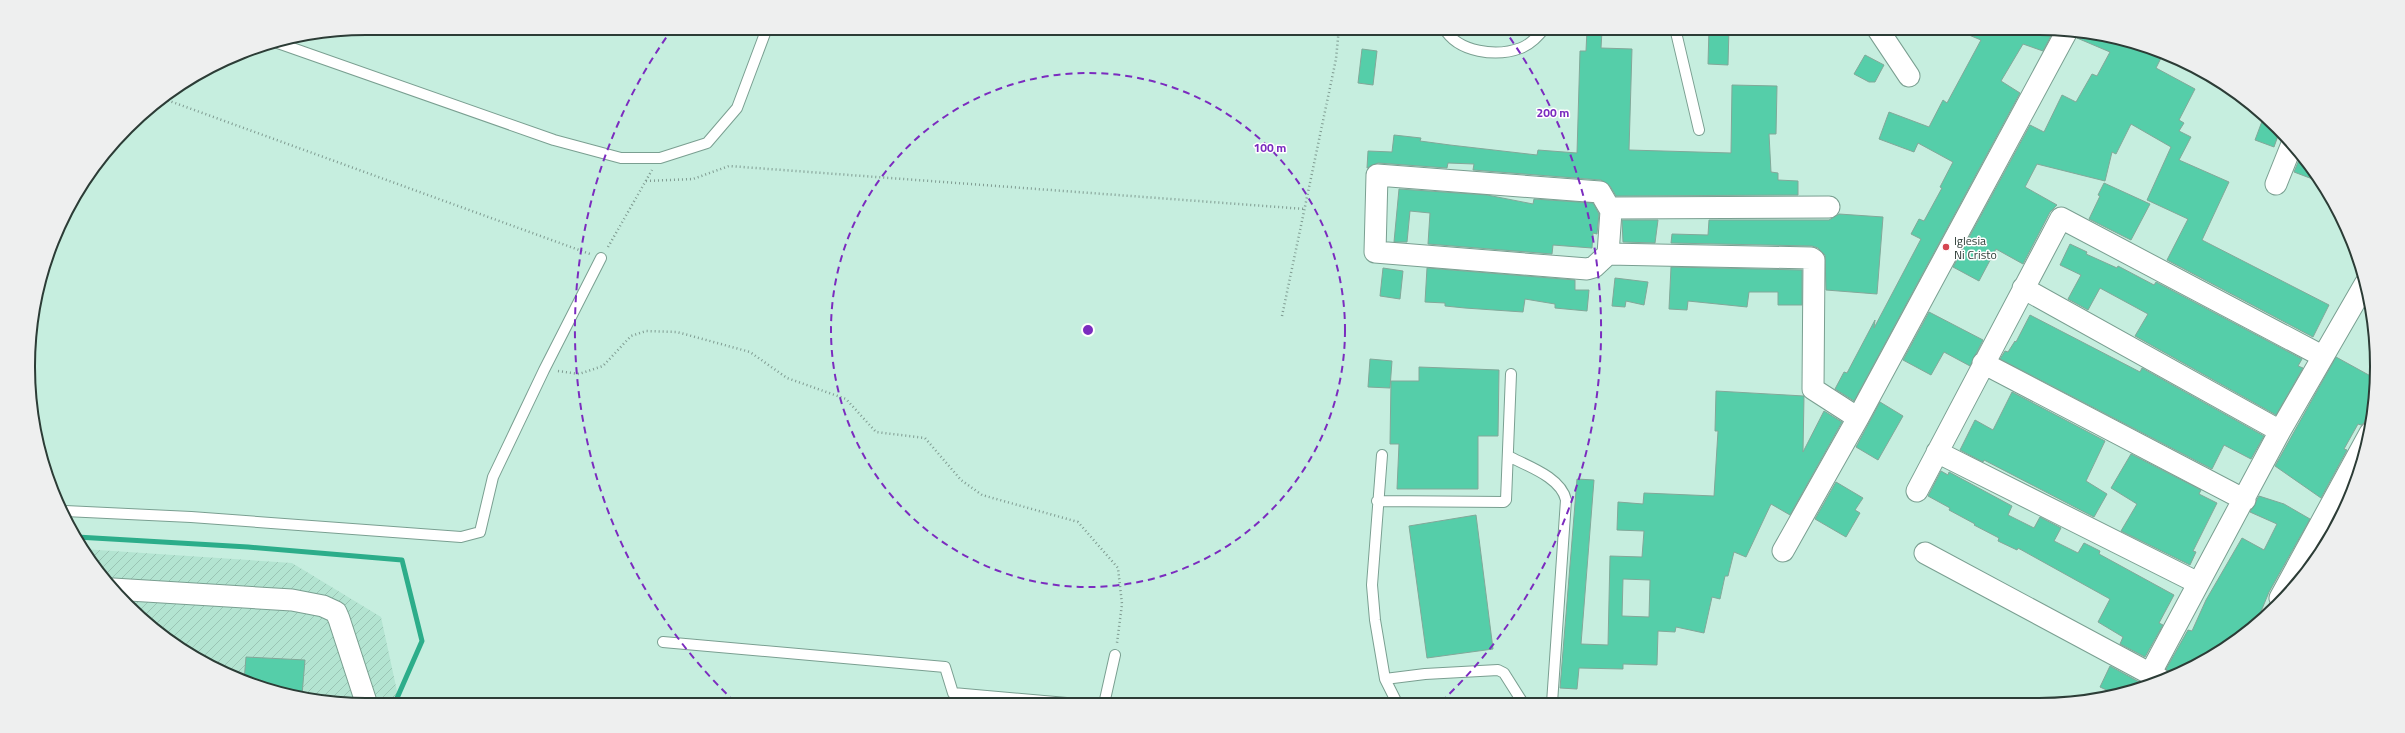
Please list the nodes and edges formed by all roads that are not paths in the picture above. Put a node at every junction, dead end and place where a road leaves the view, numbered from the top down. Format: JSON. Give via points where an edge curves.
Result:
{"nodes":[{"id":1,"x":764,"y":35,"type":"edge"},
{"id":2,"x":1449,"y":35,"type":"edge"},
{"id":3,"x":1538,"y":35,"type":"edge"},
{"id":4,"x":1677,"y":35,"type":"edge"},
{"id":5,"x":1882,"y":35,"type":"edge"},
{"id":6,"x":2064,"y":36,"type":"edge"},
{"id":7,"x":284,"y":45,"type":"edge"},
{"id":8,"x":1909,"y":76,"type":"dead end"},
{"id":9,"x":1699,"y":130,"type":"dead end"},
{"id":10,"x":2290,"y":150,"type":"edge"},
{"id":11,"x":2276,"y":184,"type":"dead end"},
{"id":12,"x":1828,"y":207,"type":"dead end"},
{"id":13,"x":1611,"y":208,"type":"junction"},
{"id":14,"x":1608,"y":254,"type":"junction"},
{"id":15,"x":601,"y":258,"type":"road end"},
{"id":16,"x":2023,"y":288,"type":"junction"},
{"id":17,"x":2362,"y":293,"type":"edge"},
{"id":18,"x":2322,"y":356,"type":"junction"},
{"id":19,"x":1984,"y":363,"type":"junction"},
{"id":20,"x":1511,"y":374,"type":"dead end"},
{"id":21,"x":1858,"y":418,"type":"junction"},
{"id":22,"x":2280,"y":431,"type":"junction"},
{"id":23,"x":1937,"y":452,"type":"junction"},
{"id":24,"x":1382,"y":455,"type":"dead end"},
{"id":25,"x":2358,"y":455,"type":"edge"},
{"id":26,"x":1508,"y":456,"type":"junction"},
{"id":27,"x":1917,"y":491,"type":"dead end"},
{"id":28,"x":2245,"y":500,"type":"junction"},
{"id":29,"x":1377,"y":501,"type":"junction"},
{"id":30,"x":68,"y":511,"type":"edge"},
{"id":31,"x":1783,"y":551,"type":"dead end"},
{"id":32,"x":1925,"y":553,"type":"dead end"},
{"id":33,"x":2198,"y":583,"type":"junction"},
{"id":34,"x":2286,"y":587,"type":"edge"},
{"id":35,"x":121,"y":590,"type":"edge"},
{"id":36,"x":663,"y":642,"type":"dead end"},
{"id":37,"x":1116,"y":655,"type":"road end"},
{"id":38,"x":2155,"y":676,"type":"edge"},
{"id":39,"x":1385,"y":679,"type":"junction"},
{"id":40,"x":365,"y":698,"type":"edge"},
{"id":41,"x":1010,"y":698,"type":"edge"},
{"id":42,"x":1105,"y":698,"type":"edge"},
{"id":43,"x":1394,"y":698,"type":"edge"},
{"id":44,"x":1520,"y":698,"type":"edge"},
{"id":45,"x":1552,"y":698,"type":"edge"}],
"edges":[{"from":1,"to":7,"type":"lane","via":[[737,108],[707,143],[660,158],[621,158],[554,140]]},
{"from":2,"to":3,"type":"lane","via":[[1466,48],[1484,52],[1507,52],[1523,47]]},
{"from":4,"to":9,"type":"lane"},
{"from":5,"to":8,"type":"street"},
{"from":6,"to":21,"type":"street"},
{"from":10,"to":11,"type":"street"},
{"from":12,"to":13,"type":"street"},
{"from":13,"to":14,"type":"street"},
{"from":13,"to":14,"type":"street","via":[[1601,193],[1596,191],[1378,174],[1376,176],[1375,252],[1587,269],[1594,267]]},
{"from":14,"to":21,"type":"street","via":[[1814,260],[1813,389]]},
{"from":15,"to":30,"type":"lane","via":[[493,477],[480,532],[461,537],[191,517]]},
{"from":16,"to":18,"type":"street","via":[[2058,220],[2065,218]]},
{"from":16,"to":19,"type":"street"},
{"from":16,"to":22,"type":"street"},
{"from":17,"to":18,"type":"street"},
{"from":18,"to":22,"type":"street"},
{"from":19,"to":23,"type":"street"},
{"from":19,"to":28,"type":"street"},
{"from":20,"to":26,"type":"lane"},
{"from":21,"to":31,"type":"street"},
{"from":22,"to":28,"type":"street"},
{"from":23,"to":27,"type":"street"},
{"from":23,"to":33,"type":"street"},
{"from":24,"to":29,"type":"lane"},
{"from":25,"to":34,"type":"street"},
{"from":26,"to":29,"type":"lane","via":[[1504,502]]},
{"from":26,"to":45,"type":"lane","via":[[1557,483],[1565,493]]},
{"from":28,"to":33,"type":"street"},
{"from":29,"to":39,"type":"lane","via":[[1372,585]]},
{"from":32,"to":38,"type":"street"},
{"from":33,"to":38,"type":"street"},
{"from":35,"to":40,"type":"street","via":[[292,600],[323,606],[336,612]]},
{"from":36,"to":41,"type":"lane","via":[[945,667],[953,693]]},
{"from":37,"to":42,"type":"lane"},
{"from":39,"to":43,"type":"lane"},
{"from":39,"to":44,"type":"lane","via":[[1498,670],[1504,673]]}]}
